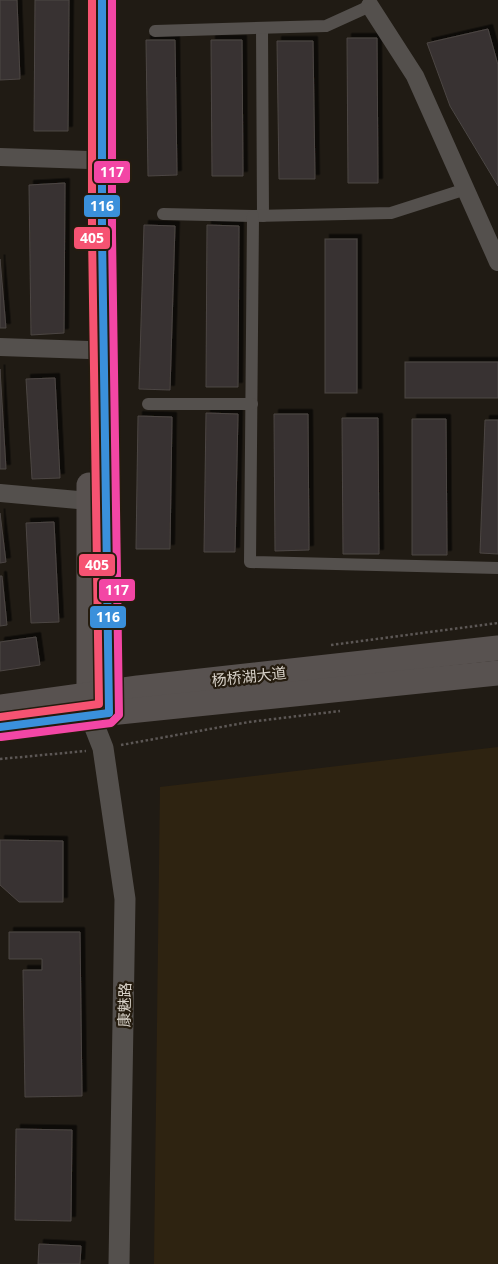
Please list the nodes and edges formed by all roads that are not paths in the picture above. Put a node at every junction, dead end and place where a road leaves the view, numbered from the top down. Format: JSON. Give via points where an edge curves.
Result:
{"nodes":[{"id":1,"x":89,"y":0,"type":"edge"},
{"id":2,"x":102,"y":0,"type":"edge"},
{"id":3,"x":370,"y":6,"type":"joint"},
{"id":4,"x":262,"y":28,"type":"junction"},
{"id":5,"x":156,"y":31,"type":"dead end"},
{"id":6,"x":0,"y":157,"type":"edge"},
{"id":7,"x":89,"y":160,"type":"junction"},
{"id":8,"x":466,"y":189,"type":"junction"},
{"id":9,"x":163,"y":214,"type":"dead end"},
{"id":10,"x":258,"y":216,"type":"junction"},
{"id":11,"x":491,"y":224,"type":"edge"},
{"id":12,"x":498,"y":262,"type":"edge"},
{"id":13,"x":0,"y":347,"type":"edge"},
{"id":14,"x":89,"y":350,"type":"junction"},
{"id":15,"x":148,"y":404,"type":"dead end"},
{"id":16,"x":252,"y":404,"type":"junction"},
{"id":17,"x":0,"y":492,"type":"edge"},
{"id":18,"x":89,"y":501,"type":"junction"},
{"id":19,"x":498,"y":568,"type":"edge"},
{"id":20,"x":498,"y":648,"type":"edge"},
{"id":21,"x":498,"y":673,"type":"edge"},
{"id":22,"x":99,"y":704,"type":"junction"},
{"id":23,"x":0,"y":707,"type":"edge"},
{"id":24,"x":0,"y":727,"type":"edge"},
{"id":25,"x":119,"y":1264,"type":"edge"}],
"edges":[{"from":1,"to":7,"type":"main road"},
{"from":2,"to":22,"type":"main road"},
{"from":3,"to":4,"type":"street","via":[[326,26]]},
{"from":3,"to":8,"type":"street","via":[[415,76]]},
{"from":4,"to":5,"type":"street"},
{"from":4,"to":10,"type":"street"},
{"from":6,"to":7,"type":"street"},
{"from":7,"to":14,"type":"main road"},
{"from":8,"to":10,"type":"street","via":[[392,213]]},
{"from":8,"to":11,"type":"street"},
{"from":9,"to":10,"type":"street"},
{"from":10,"to":16,"type":"street"},
{"from":11,"to":12,"type":"street"},
{"from":13,"to":14,"type":"street"},
{"from":14,"to":18,"type":"main road"},
{"from":15,"to":16,"type":"street"},
{"from":16,"to":19,"type":"street","via":[[250,562]]},
{"from":17,"to":18,"type":"street"},
{"from":18,"to":22,"type":"main road"},
{"from":20,"to":22,"type":"main road","name":"杨桥湖大道"},
{"from":21,"to":22,"type":"main road","name":"杨桥湖大道"},
{"from":22,"to":23,"type":"main road","name":"杨桥湖大道"},
{"from":22,"to":24,"type":"main road","name":"杨桥湖大道"},
{"from":22,"to":25,"type":"street","name":"康魅路","via":[[126,899]]}]}
